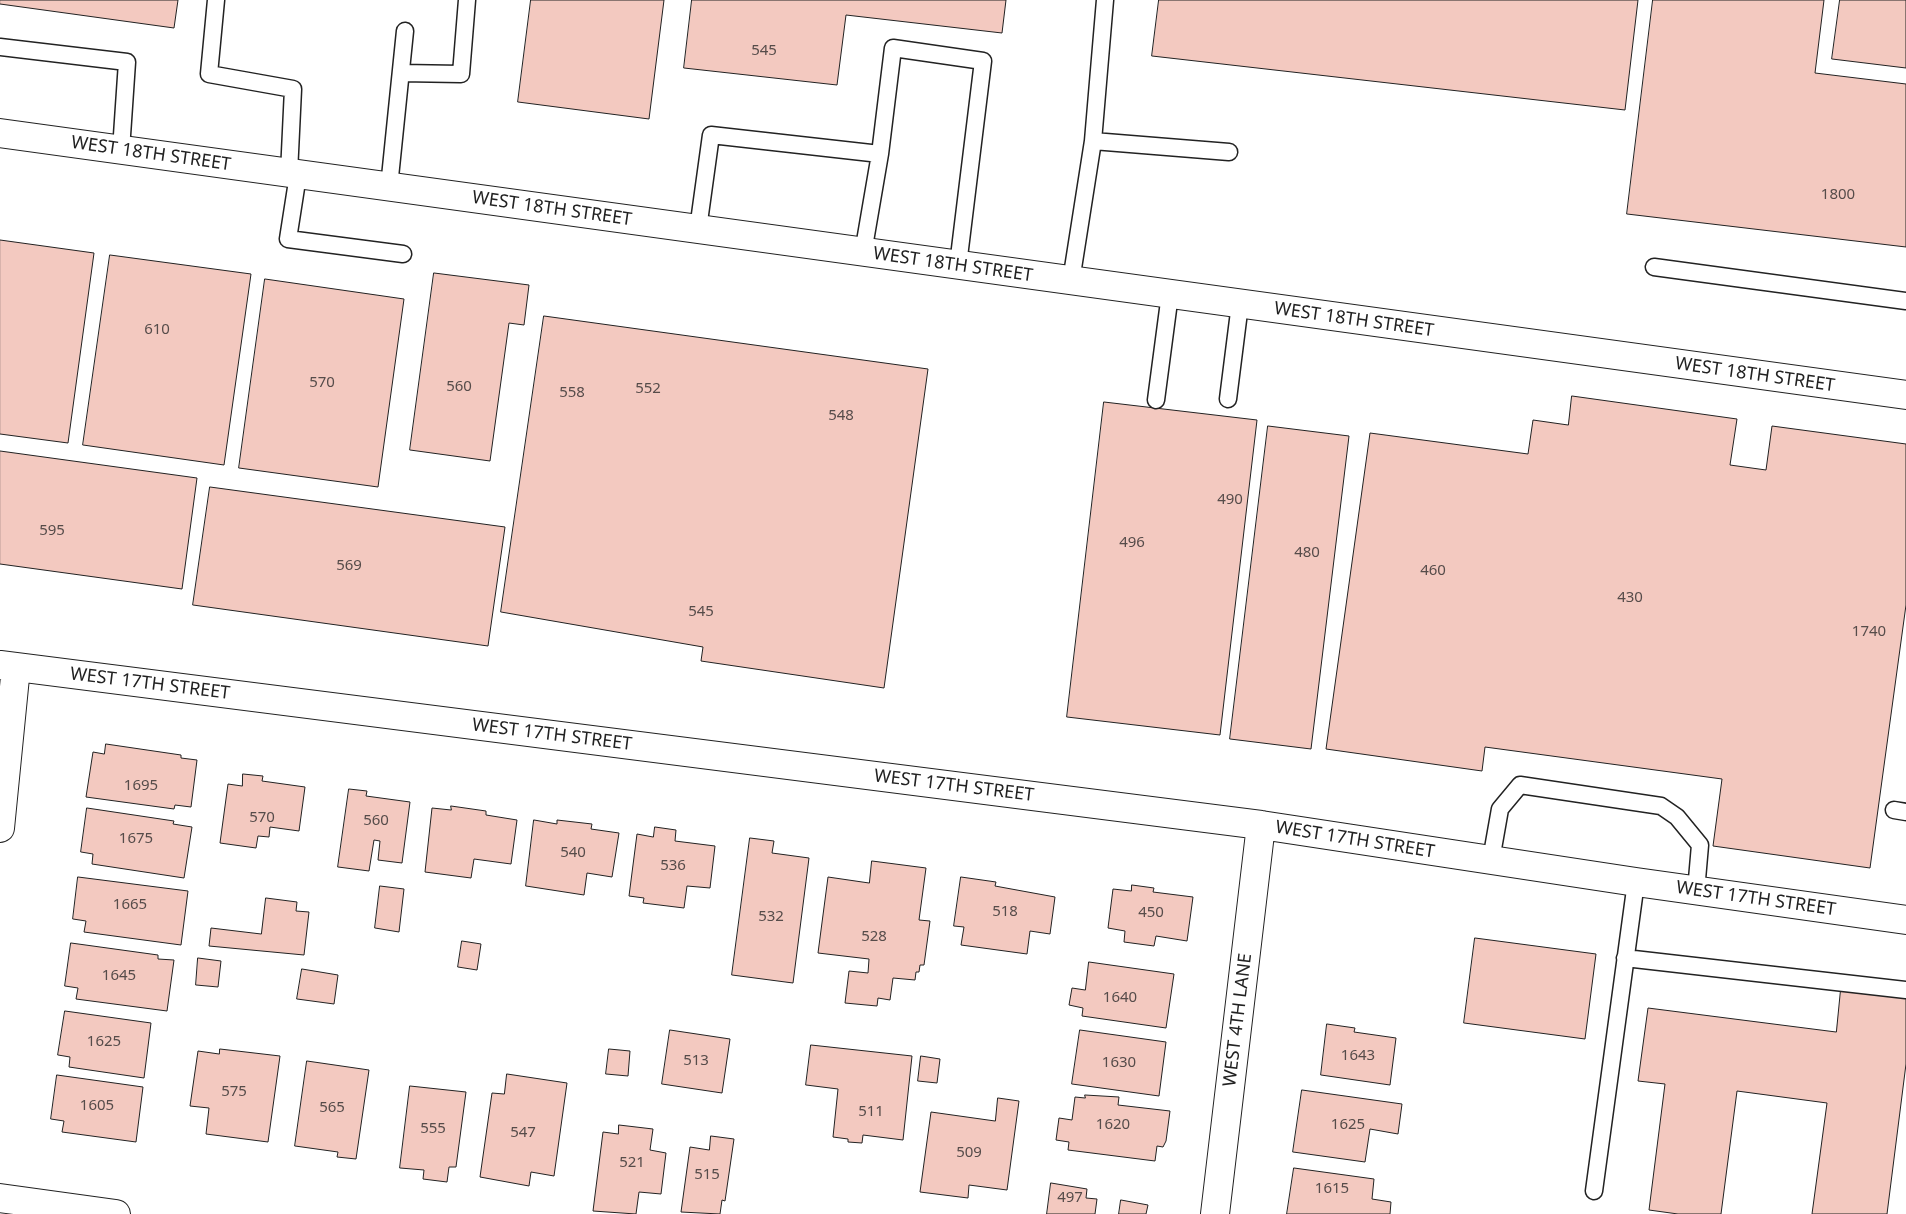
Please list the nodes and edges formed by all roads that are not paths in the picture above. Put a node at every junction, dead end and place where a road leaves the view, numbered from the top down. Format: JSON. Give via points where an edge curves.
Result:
{"nodes":[{"id":1,"x":216,"y":0,"type":"edge"},
{"id":2,"x":467,"y":0,"type":"edge"},
{"id":3,"x":1105,"y":0,"type":"edge"},
{"id":4,"x":406,"y":31,"type":"dead end"},
{"id":5,"x":0,"y":47,"type":"edge"},
{"id":6,"x":401,"y":73,"type":"junction"},
{"id":7,"x":0,"y":133,"type":"edge"},
{"id":8,"x":1093,"y":142,"type":"junction"},
{"id":9,"x":121,"y":150,"type":"junction"},
{"id":10,"x":1229,"y":152,"type":"dead end"},
{"id":11,"x":880,"y":154,"type":"junction"},
{"id":12,"x":294,"y":174,"type":"junction"},
{"id":13,"x":389,"y":188,"type":"junction"},
{"id":14,"x":698,"y":229,"type":"junction"},
{"id":15,"x":864,"y":253,"type":"junction"},
{"id":16,"x":403,"y":254,"type":"dead end"},
{"id":17,"x":958,"y":265,"type":"junction"},
{"id":18,"x":1654,"y":267,"type":"dead end"},
{"id":19,"x":1071,"y":281,"type":"junction"},
{"id":20,"x":1170,"y":294,"type":"junction"},
{"id":21,"x":1906,"y":301,"type":"edge"},
{"id":22,"x":1240,"y":304,"type":"junction"},
{"id":23,"x":1906,"y":396,"type":"edge"},
{"id":24,"x":1156,"y":400,"type":"dead end"},
{"id":25,"x":1228,"y":400,"type":"dead end"},
{"id":26,"x":8,"y":666,"type":"edge"},
{"id":27,"x":1261,"y":826,"type":"junction"},
{"id":28,"x":0,"y":828,"type":"edge"},
{"id":29,"x":1491,"y":860,"type":"junction"},
{"id":30,"x":1636,"y":882,"type":"junction"},
{"id":31,"x":1696,"y":891,"type":"junction"},
{"id":32,"x":1906,"y":920,"type":"edge"},
{"id":33,"x":1625,"y":958,"type":"junction"},
{"id":34,"x":1906,"y":990,"type":"edge"},
{"id":35,"x":1594,"y":1191,"type":"dead end"},
{"id":36,"x":0,"y":1198,"type":"edge"},
{"id":37,"x":116,"y":1214,"type":"edge"},
{"id":38,"x":1215,"y":1214,"type":"edge"}],
"edges":[{"from":1,"to":12,"type":"lane","via":[[208,74],[293,88]]},
{"from":2,"to":6,"type":"lane","via":[[461,74]]},
{"from":3,"to":8,"type":"lane"},
{"from":4,"to":6,"type":"lane"},
{"from":5,"to":9,"type":"lane","via":[[127,62]]},
{"from":6,"to":13,"type":"lane"},
{"from":7,"to":9,"type":"street","name":"WEST 18TH STREET"},
{"from":8,"to":10,"type":"lane"},
{"from":8,"to":19,"type":"lane"},
{"from":9,"to":12,"type":"street","name":"WEST 18TH STREET"},
{"from":11,"to":14,"type":"lane","via":[[711,135]]},
{"from":11,"to":15,"type":"lane"},
{"from":11,"to":17,"type":"lane","via":[[893,48],[983,61]]},
{"from":12,"to":13,"type":"street","name":"WEST 18TH STREET"},
{"from":12,"to":16,"type":"lane","via":[[288,239]]},
{"from":13,"to":14,"type":"street","name":"WEST 18TH STREET"},
{"from":14,"to":15,"type":"street","name":"WEST 18TH STREET"},
{"from":15,"to":17,"type":"street","name":"WEST 18TH STREET"},
{"from":17,"to":19,"type":"street","name":"WEST 18TH STREET"},
{"from":18,"to":21,"type":"lane"},
{"from":19,"to":20,"type":"street","name":"WEST 18TH STREET"},
{"from":20,"to":22,"type":"street","name":"WEST 18TH STREET"},
{"from":20,"to":24,"type":"lane"},
{"from":22,"to":23,"type":"street","name":"WEST 18TH STREET"},
{"from":22,"to":25,"type":"lane"},
{"from":26,"to":27,"type":"street","name":"WEST 17TH STREET"},
{"from":26,"to":28,"type":"street"},
{"from":27,"to":29,"type":"street","name":"WEST 17TH STREET"},
{"from":27,"to":38,"type":"street","name":"WEST 4TH LANE"},
{"from":29,"to":30,"type":"street","name":"WEST 17TH STREET"},
{"from":29,"to":31,"type":"lane","via":[[1500,809],[1520,785],[1661,806],[1677,817],[1700,844]]},
{"from":30,"to":31,"type":"street","name":"WEST 17TH STREET"},
{"from":30,"to":33,"type":"lane"},
{"from":31,"to":32,"type":"street","name":"WEST 17TH STREET"},
{"from":33,"to":34,"type":"lane"},
{"from":33,"to":35,"type":"lane"},
{"from":36,"to":37,"type":"street"}]}
